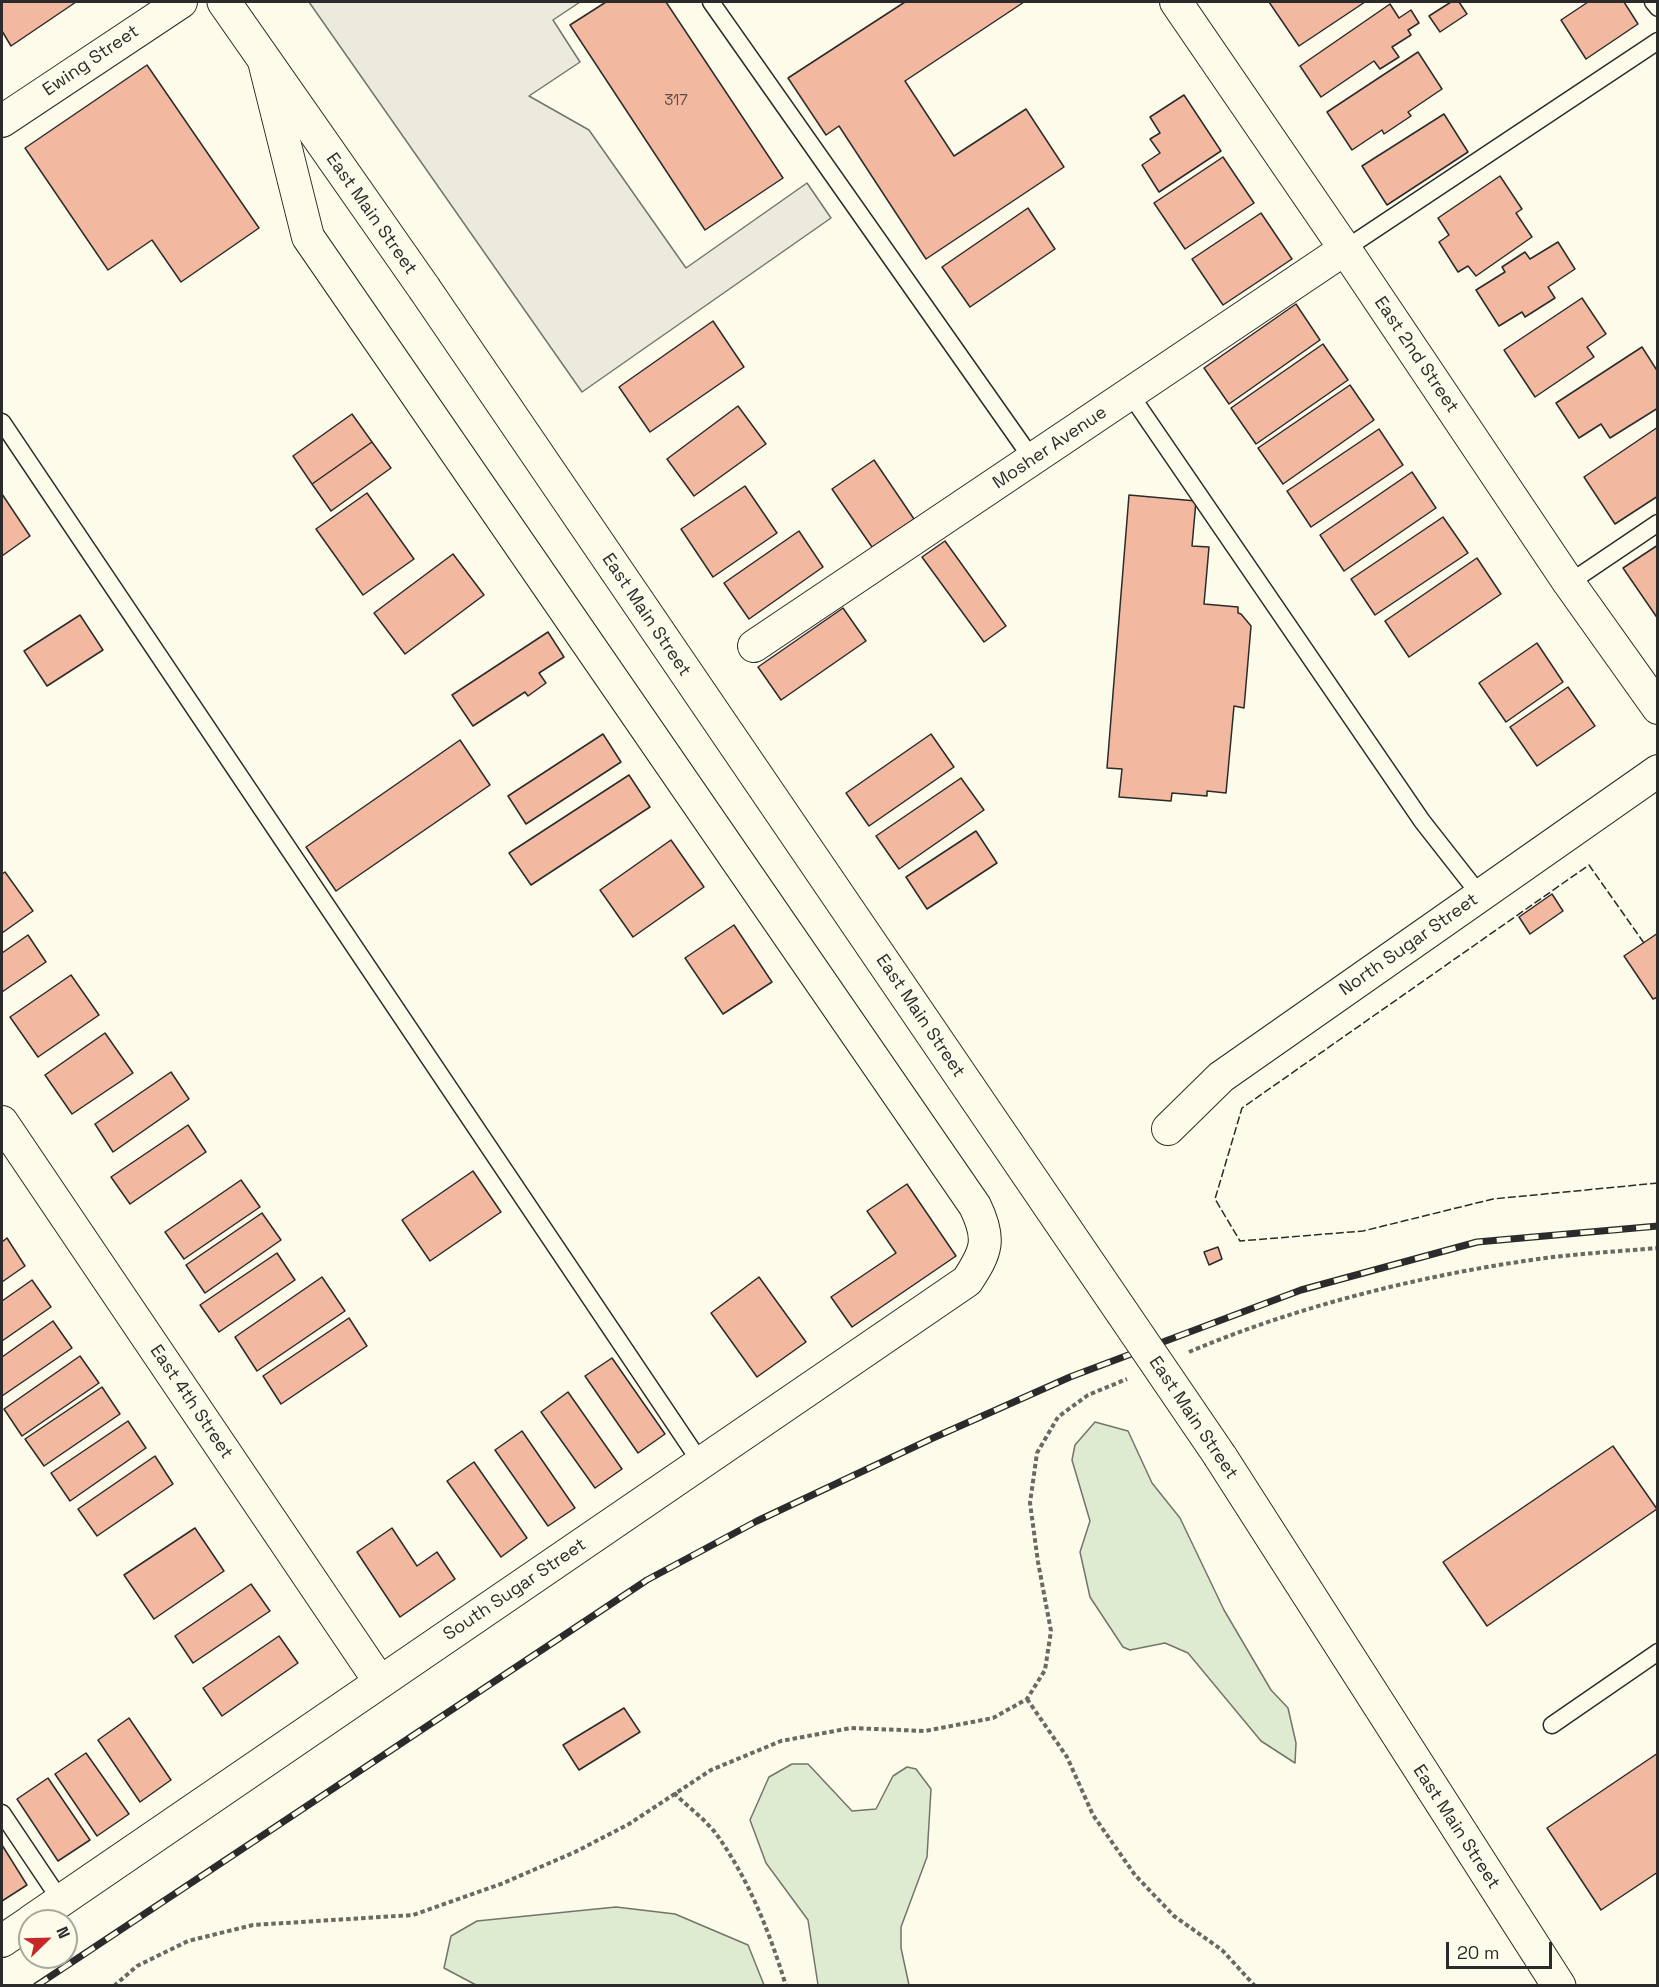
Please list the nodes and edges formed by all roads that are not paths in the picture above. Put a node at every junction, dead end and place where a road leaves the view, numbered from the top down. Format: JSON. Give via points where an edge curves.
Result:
{"nodes":[{"id":1,"x":181,"y":2,"type":"edge"},
{"id":2,"x":711,"y":2,"type":"edge"},
{"id":3,"x":1176,"y":2,"type":"edge"},
{"id":4,"x":1653,"y":2,"type":"edge"},
{"id":5,"x":233,"y":8,"type":"edge"},
{"id":6,"x":1658,"y":8,"type":"edge"},
{"id":7,"x":1658,"y":41,"type":"edge"},
{"id":8,"x":263,"y":59,"type":"junction"},
{"id":9,"x":2,"y":121,"type":"edge"},
{"id":10,"x":1345,"y":249,"type":"junction"},
{"id":11,"x":1130,"y":394,"type":"junction"},
{"id":12,"x":2,"y":422,"type":"edge"},
{"id":13,"x":1033,"y":459,"type":"junction"},
{"id":14,"x":1658,"y":523,"type":"edge"},
{"id":15,"x":1569,"y":583,"type":"junction"},
{"id":16,"x":754,"y":646,"type":"dead end"},
{"id":17,"x":1658,"y":708,"type":"edge"},
{"id":18,"x":1658,"y":771,"type":"edge"},
{"id":19,"x":1480,"y":895,"type":"junction"},
{"id":20,"x":2,"y":1122,"type":"edge"},
{"id":21,"x":1168,"y":1129,"type":"dead end"},
{"id":22,"x":985,"y":1248,"type":"joint"},
{"id":23,"x":701,"y":1463,"type":"junction"},
{"id":24,"x":1658,"y":1652,"type":"edge"},
{"id":25,"x":380,"y":1682,"type":"junction"},
{"id":26,"x":1552,"y":1725,"type":"dead end"},
{"id":27,"x":2,"y":1813,"type":"edge"},
{"id":28,"x":61,"y":1901,"type":"junction"},
{"id":29,"x":49,"y":1909,"type":"edge"},
{"id":30,"x":18,"y":1930,"type":"edge"},
{"id":31,"x":2,"y":1941,"type":"edge"},
{"id":32,"x":1558,"y":1986,"type":"edge"}],
"edges":[{"from":1,"to":9,"type":"street","name":"Ewing Street"},
{"from":2,"to":13,"type":"lane"},
{"from":3,"to":10,"type":"street","name":"East 2nd Street"},
{"from":4,"to":6,"type":"lane"},
{"from":5,"to":8,"type":"main road","name":"East Main Street"},
{"from":7,"to":10,"type":"lane"},
{"from":8,"to":22,"type":"street","name":"East Main Street","via":[[308,237],[968,1197],[985,1227]]},
{"from":8,"to":32,"type":"main road","name":"East Main Street","bridge":true,"via":[[424,288],[1220,1456]]},
{"from":10,"to":11,"type":"street","name":"Mosher Avenue"},
{"from":10,"to":15,"type":"street","name":"East 2nd Street"},
{"from":11,"to":13,"type":"street","name":"Mosher Avenue"},
{"from":11,"to":19,"type":"lane","via":[[1422,821]]},
{"from":12,"to":23,"type":"lane"},
{"from":13,"to":16,"type":"street","name":"Mosher Avenue"},
{"from":14,"to":15,"type":"lane"},
{"from":15,"to":17,"type":"street","name":"East 2nd Street"},
{"from":18,"to":19,"type":"street","name":"North Sugar Street"},
{"from":19,"to":21,"type":"street","name":"North Sugar Street","via":[[1221,1077]]},
{"from":20,"to":25,"type":"street","name":"East 4th Street"},
{"from":22,"to":23,"type":"street","name":"South Sugar Street","via":[[967,1281]]},
{"from":23,"to":25,"type":"street","name":"South Sugar Street"},
{"from":24,"to":26,"type":"lane"},
{"from":25,"to":28,"type":"street","name":"South Sugar Street"},
{"from":27,"to":28,"type":"lane"},
{"from":28,"to":29,"type":"street","name":"South Sugar Street"},
{"from":30,"to":31,"type":"street","name":"South Sugar Street"}]}
